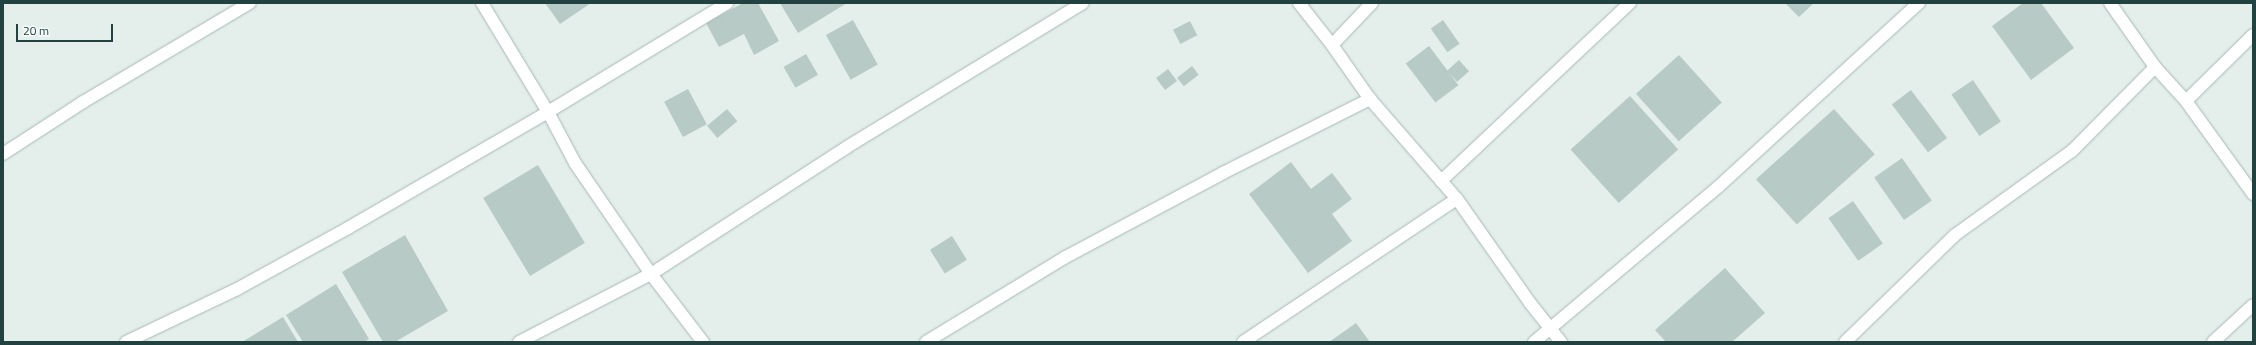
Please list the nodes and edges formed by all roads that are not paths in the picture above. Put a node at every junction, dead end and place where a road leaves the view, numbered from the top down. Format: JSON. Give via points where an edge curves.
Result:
{"nodes":[{"id":1,"x":250,"y":3,"type":"edge"},
{"id":2,"x":482,"y":3,"type":"edge"},
{"id":3,"x":727,"y":3,"type":"edge"},
{"id":4,"x":1083,"y":3,"type":"edge"},
{"id":5,"x":1299,"y":3,"type":"edge"},
{"id":6,"x":1372,"y":3,"type":"edge"},
{"id":7,"x":1630,"y":3,"type":"edge"},
{"id":8,"x":1919,"y":3,"type":"edge"},
{"id":9,"x":2110,"y":3,"type":"edge"},
{"id":10,"x":2253,"y":35,"type":"edge"},
{"id":11,"x":1332,"y":45,"type":"junction"},
{"id":12,"x":2155,"y":67,"type":"junction"},
{"id":13,"x":1370,"y":99,"type":"junction"},
{"id":14,"x":2186,"y":101,"type":"junction"},
{"id":15,"x":548,"y":112,"type":"junction"},
{"id":16,"x":3,"y":154,"type":"edge"},
{"id":17,"x":1441,"y":181,"type":"junction"},
{"id":18,"x":2253,"y":194,"type":"edge"},
{"id":19,"x":1457,"y":199,"type":"junction"},
{"id":20,"x":652,"y":274,"type":"junction"},
{"id":21,"x":2253,"y":305,"type":"edge"},
{"id":22,"x":1551,"y":328,"type":"junction"},
{"id":23,"x":126,"y":342,"type":"edge"},
{"id":24,"x":519,"y":342,"type":"edge"},
{"id":25,"x":703,"y":342,"type":"edge"},
{"id":26,"x":926,"y":342,"type":"edge"},
{"id":27,"x":1243,"y":342,"type":"edge"},
{"id":28,"x":1534,"y":342,"type":"edge"},
{"id":29,"x":1561,"y":342,"type":"edge"},
{"id":30,"x":1845,"y":342,"type":"edge"},
{"id":31,"x":2213,"y":342,"type":"edge"}],
"edges":[{"from":1,"to":16,"type":"street","via":[[83,102]]},
{"from":2,"to":15,"type":"street"},
{"from":3,"to":15,"type":"street"},
{"from":4,"to":20,"type":"street","via":[[847,147]]},
{"from":5,"to":11,"type":"street"},
{"from":6,"to":11,"type":"street"},
{"from":7,"to":17,"type":"street"},
{"from":8,"to":22,"type":"street","via":[[1718,187]]},
{"from":9,"to":12,"type":"street"},
{"from":10,"to":14,"type":"street"},
{"from":11,"to":13,"type":"street"},
{"from":12,"to":14,"type":"street"},
{"from":12,"to":30,"type":"street","via":[[2072,151],[1955,235]]},
{"from":13,"to":17,"type":"street"},
{"from":13,"to":26,"type":"street","via":[[1223,173],[1064,258]]},
{"from":14,"to":18,"type":"street"},
{"from":15,"to":20,"type":"street","via":[[575,163]]},
{"from":15,"to":23,"type":"street","via":[[236,289]]},
{"from":17,"to":19,"type":"street"},
{"from":19,"to":22,"type":"street"},
{"from":19,"to":27,"type":"street"},
{"from":20,"to":24,"type":"street"},
{"from":20,"to":25,"type":"street"},
{"from":21,"to":31,"type":"street"},
{"from":22,"to":28,"type":"street"},
{"from":22,"to":29,"type":"street"}]}
